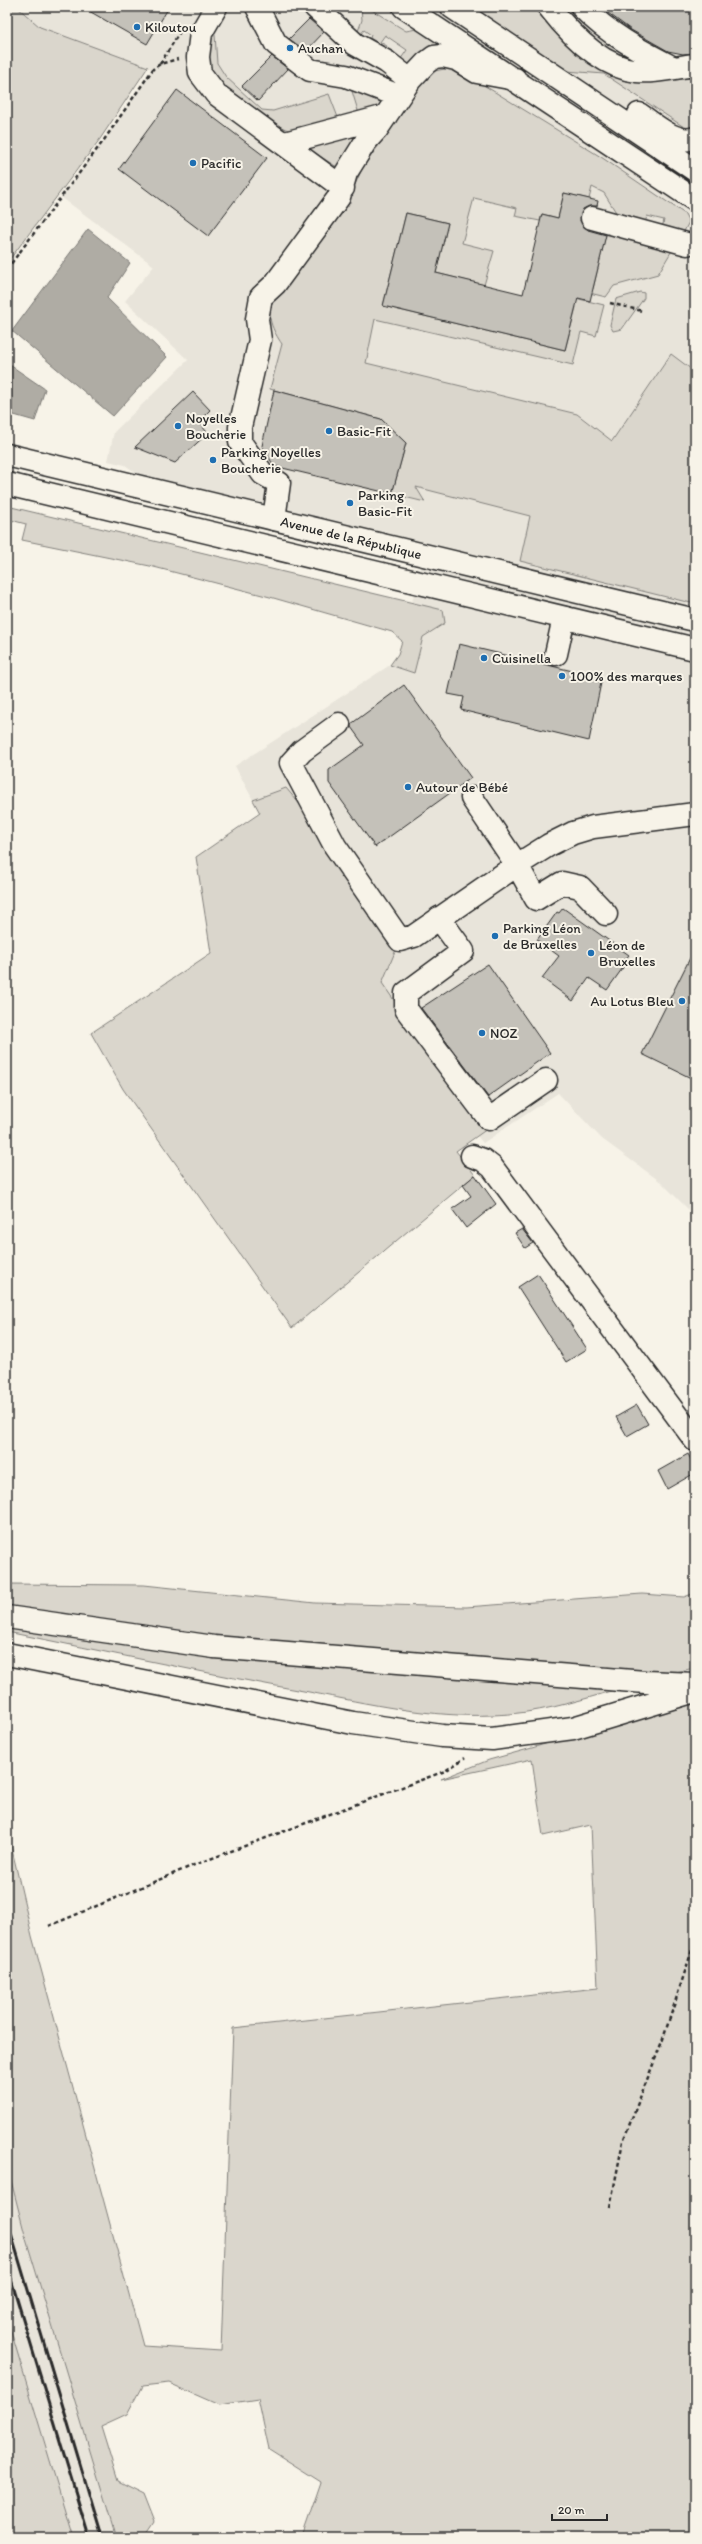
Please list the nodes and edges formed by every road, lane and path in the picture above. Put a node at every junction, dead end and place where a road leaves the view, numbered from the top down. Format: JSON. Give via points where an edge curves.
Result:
{"nodes":[{"id":1,"x":216,"y":7,"type":"edge"},
{"id":2,"x":257,"y":7,"type":"edge"},
{"id":3,"x":315,"y":7,"type":"edge"},
{"id":4,"x":404,"y":7,"type":"edge"},
{"id":5,"x":452,"y":7,"type":"edge"},
{"id":6,"x":549,"y":7,"type":"edge"},
{"id":7,"x":582,"y":7,"type":"edge"},
{"id":8,"x":183,"y":26,"type":"dead end"},
{"id":9,"x":198,"y":57,"type":"junction"},
{"id":10,"x":160,"y":64,"type":"junction"},
{"id":11,"x":695,"y":65,"type":"edge"},
{"id":12,"x":672,"y":67,"type":"junction"},
{"id":13,"x":515,"y":79,"type":"junction"},
{"id":14,"x":404,"y":88,"type":"junction"},
{"id":15,"x":612,"y":114,"type":"junction"},
{"id":16,"x":386,"y":116,"type":"junction"},
{"id":17,"x":695,"y":138,"type":"edge"},
{"id":18,"x":285,"y":143,"type":"junction"},
{"id":19,"x":695,"y":170,"type":"edge"},
{"id":20,"x":343,"y":188,"type":"junction"},
{"id":21,"x":695,"y":200,"type":"edge"},
{"id":22,"x":592,"y":218,"type":"dead end"},
{"id":23,"x":687,"y":244,"type":"dead end"},
{"id":24,"x":7,"y":269,"type":"edge"},
{"id":25,"x":610,"y":303,"type":"dead end"},
{"id":26,"x":642,"y":311,"type":"dead end"},
{"id":27,"x":7,"y":455,"type":"edge"},
{"id":28,"x":7,"y":484,"type":"edge"},
{"id":29,"x":274,"y":519,"type":"junction"},
{"id":30,"x":564,"y":618,"type":"junction"},
{"id":31,"x":695,"y":620,"type":"edge"},
{"id":32,"x":695,"y":649,"type":"edge"},
{"id":33,"x":556,"y":654,"type":"dead end"},
{"id":34,"x":339,"y":724,"type":"dead end"},
{"id":35,"x":472,"y":798,"type":"dead end"},
{"id":36,"x":695,"y":814,"type":"edge"},
{"id":37,"x":517,"y":865,"type":"junction"},
{"id":38,"x":606,"y":914,"type":"dead end"},
{"id":39,"x":439,"y":918,"type":"junction"},
{"id":40,"x":546,"y":1080,"type":"dead end"},
{"id":41,"x":472,"y":1156,"type":"dead end"},
{"id":42,"x":695,"y":1440,"type":"edge"},
{"id":43,"x":7,"y":1617,"type":"edge"},
{"id":44,"x":7,"y":1654,"type":"edge"},
{"id":45,"x":695,"y":1684,"type":"edge"},
{"id":46,"x":695,"y":1691,"type":"edge"},
{"id":47,"x":492,"y":1739,"type":"junction"},
{"id":48,"x":49,"y":1926,"type":"dead end"},
{"id":49,"x":695,"y":1940,"type":"edge"},
{"id":50,"x":610,"y":2207,"type":"dead end"}],
"edges":[{"from":1,"to":9,"type":"street","via":[[201,33]]},
{"from":2,"to":14,"type":"street","via":[[276,44],[310,70]]},
{"from":3,"to":14,"type":"street","via":[[355,44],[387,62]]},
{"from":4,"to":13,"type":"street"},
{"from":5,"to":15,"type":"street"},
{"from":6,"to":12,"type":"street","via":[[574,36],[602,57],[636,71]]},
{"from":7,"to":12,"type":"street","via":[[627,44]]},
{"from":8,"to":10,"type":"path"},
{"from":9,"to":10,"type":"path","via":[[191,56]]},
{"from":9,"to":18,"type":"street","via":[[200,73],[216,94]]},
{"from":10,"to":24,"type":"path","via":[[152,69],[104,140]]},
{"from":11,"to":12,"type":"street"},
{"from":13,"to":14,"type":"street","via":[[477,72],[456,59],[443,56],[426,63]]},
{"from":13,"to":21,"type":"street"},
{"from":14,"to":16,"type":"street"},
{"from":15,"to":17,"type":"street","via":[[639,114],[684,140]]},
{"from":15,"to":19,"type":"street"},
{"from":16,"to":18,"type":"street"},
{"from":16,"to":20,"type":"street","via":[[346,173]]},
{"from":18,"to":20,"type":"street"},
{"from":20,"to":29,"type":"street","via":[[275,284],[261,297],[258,308],[260,340],[240,427],[240,442],[263,474],[279,484]]},
{"from":22,"to":23,"type":"street"},
{"from":25,"to":26,"type":"path"},
{"from":27,"to":29,"type":"street","name":"Avenue de la République"},
{"from":28,"to":30,"type":"street","name":"Avenue de la République"},
{"from":29,"to":31,"type":"street","name":"Avenue de la République"},
{"from":30,"to":32,"type":"street","name":"Avenue de la République"},
{"from":30,"to":33,"type":"street"},
{"from":34,"to":39,"type":"street","via":[[302,751],[291,763],[335,846],[400,940],[414,936]]},
{"from":35,"to":37,"type":"street"},
{"from":36,"to":37,"type":"street","via":[[600,826],[573,833]]},
{"from":37,"to":38,"type":"street","via":[[536,899],[562,883],[580,887]]},
{"from":37,"to":39,"type":"street"},
{"from":39,"to":40,"type":"street","via":[[463,951],[406,993],[406,1009],[489,1119]]},
{"from":41,"to":42,"type":"street","via":[[492,1167]]},
{"from":43,"to":45,"type":"street","via":[[214,1647]]},
{"from":44,"to":47,"type":"street","via":[[353,1723],[442,1736]]},
{"from":46,"to":47,"type":"street","via":[[573,1728]]},
{"from":47,"to":48,"type":"path","via":[[445,1771],[194,1865]]},
{"from":49,"to":50,"type":"path","via":[[663,2039],[623,2141]]}]}
